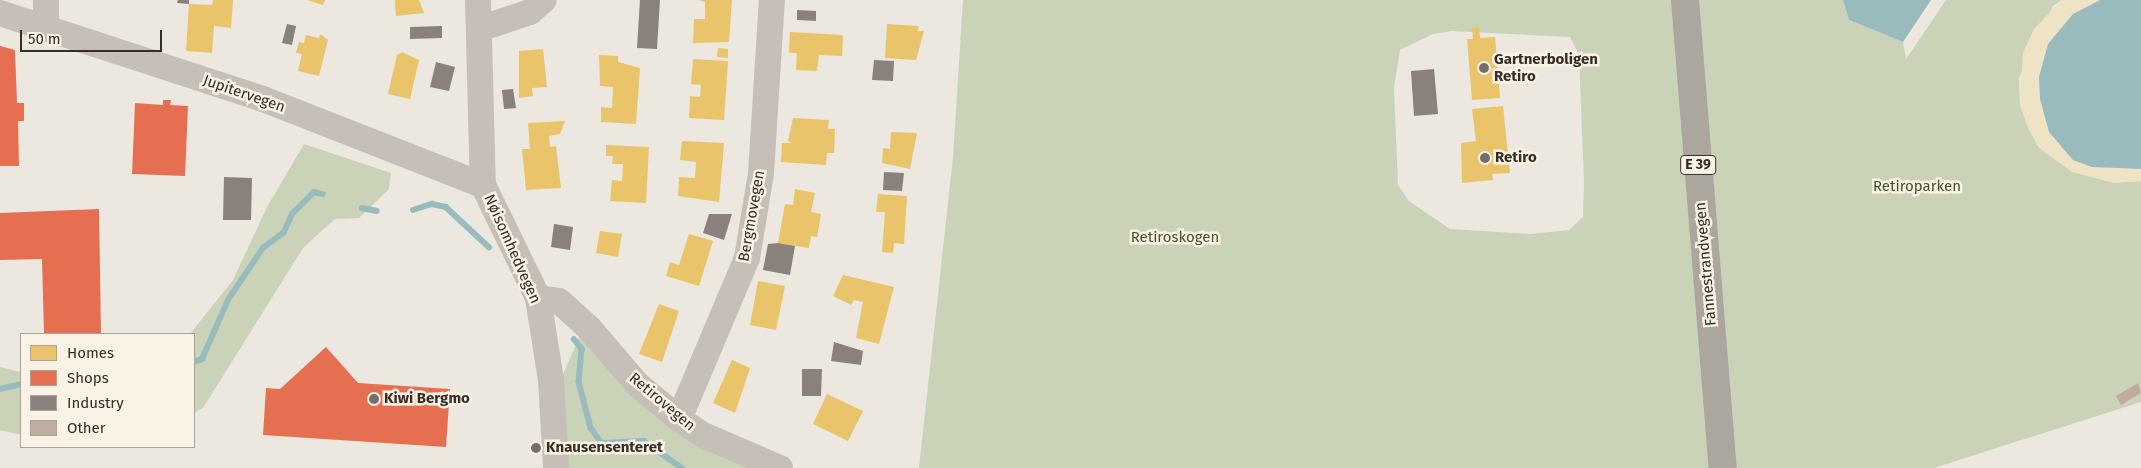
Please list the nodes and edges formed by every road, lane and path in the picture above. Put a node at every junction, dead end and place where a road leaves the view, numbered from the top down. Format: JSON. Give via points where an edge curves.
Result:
{"nodes":[{"id":1,"x":46,"y":0,"type":"edge"},
{"id":2,"x":478,"y":0,"type":"edge"},
{"id":3,"x":544,"y":0,"type":"edge"},
{"id":4,"x":772,"y":0,"type":"edge"},
{"id":5,"x":1685,"y":0,"type":"edge"},
{"id":6,"x":0,"y":14,"type":"edge"},
{"id":7,"x":46,"y":28,"type":"junction"},
{"id":8,"x":479,"y":29,"type":"junction"},
{"id":9,"x":483,"y":185,"type":"junction"},
{"id":10,"x":538,"y":298,"type":"junction"},
{"id":11,"x":679,"y":419,"type":"junction"},
{"id":12,"x":556,"y":468,"type":"edge"},
{"id":13,"x":780,"y":468,"type":"edge"},
{"id":14,"x":1723,"y":468,"type":"edge"}],
"edges":[{"from":1,"to":7,"type":"street"},
{"from":2,"to":8,"type":"street","name":"Nøisomhedvegen"},
{"from":3,"to":8,"type":"street","via":[[530,12]]},
{"from":4,"to":11,"type":"street","name":"Bergmovegen","via":[[761,173],[747,258]]},
{"from":5,"to":14,"type":"highway","name":"Fannestrandvegen","number":"E 39"},
{"from":6,"to":7,"type":"street","name":"Jupitervegen"},
{"from":7,"to":9,"type":"street","name":"Jupitervegen","via":[[263,99]]},
{"from":8,"to":9,"type":"street","name":"Nøisomhedvegen"},
{"from":9,"to":10,"type":"street","name":"Nøisomhedvegen"},
{"from":10,"to":11,"type":"street","name":"Retirovegen","via":[[559,301],[589,328],[638,385]]},
{"from":10,"to":12,"type":"street","name":"Nøisomhedvegen","via":[[551,380]]},
{"from":11,"to":13,"type":"street","name":"Retirovegen","via":[[703,435]]}]}
